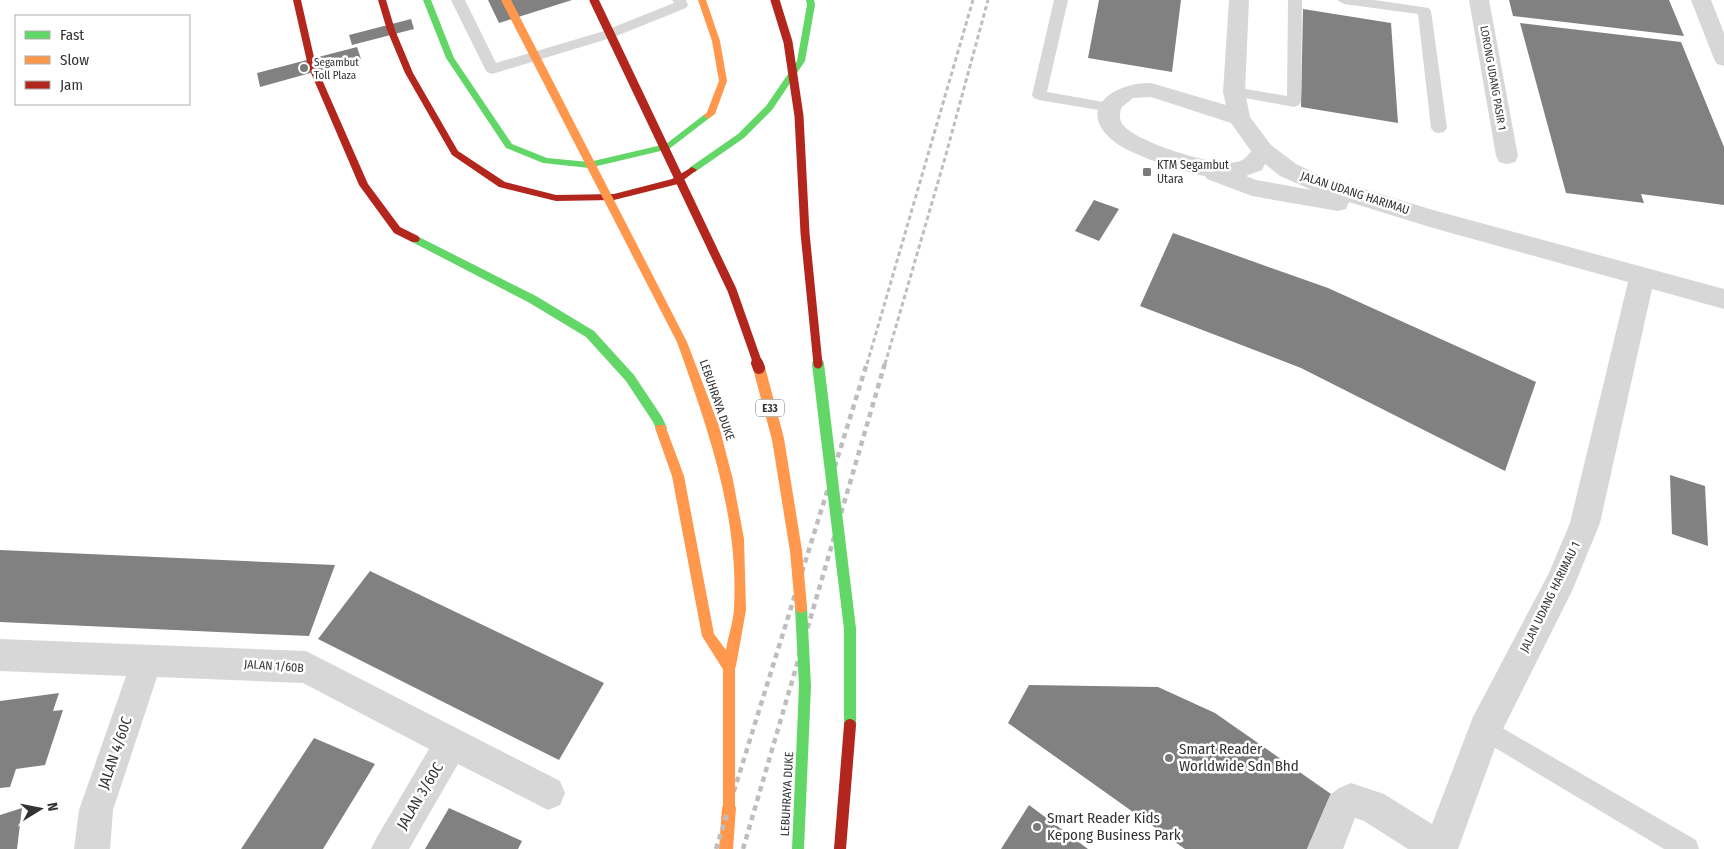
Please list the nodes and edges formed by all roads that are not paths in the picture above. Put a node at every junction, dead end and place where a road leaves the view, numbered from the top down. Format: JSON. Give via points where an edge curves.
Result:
{"nodes":[{"id":1,"x":296,"y":0,"type":"edge"},
{"id":2,"x":382,"y":0,"type":"edge"},
{"id":3,"x":427,"y":0,"type":"edge"},
{"id":4,"x":458,"y":0,"type":"edge"},
{"id":5,"x":506,"y":0,"type":"edge"},
{"id":6,"x":594,"y":0,"type":"edge"},
{"id":7,"x":679,"y":0,"type":"edge"},
{"id":8,"x":702,"y":0,"type":"edge"},
{"id":9,"x":775,"y":0,"type":"edge"},
{"id":10,"x":810,"y":0,"type":"edge"},
{"id":11,"x":1061,"y":0,"type":"edge"},
{"id":12,"x":1238,"y":0,"type":"edge"},
{"id":13,"x":1295,"y":0,"type":"edge"},
{"id":14,"x":1344,"y":0,"type":"edge"},
{"id":15,"x":1479,"y":0,"type":"edge"},
{"id":16,"x":1701,"y":0,"type":"edge"},
{"id":17,"x":1724,"y":59,"type":"edge"},
{"id":18,"x":1234,"y":92,"type":"junction"},
{"id":19,"x":1110,"y":107,"type":"junction"},
{"id":20,"x":1238,"y":118,"type":"junction"},
{"id":21,"x":1439,"y":128,"type":"dead end"},
{"id":22,"x":1262,"y":151,"type":"junction"},
{"id":23,"x":1507,"y":156,"type":"dead end"},
{"id":24,"x":1208,"y":169,"type":"junction"},
{"id":25,"x":1433,"y":219,"type":"junction"},
{"id":26,"x":1642,"y":277,"type":"junction"},
{"id":27,"x":1724,"y":299,"type":"edge"},
{"id":28,"x":0,"y":656,"type":"edge"},
{"id":29,"x":147,"y":660,"type":"junction"},
{"id":30,"x":729,"y":666,"type":"junction"},
{"id":31,"x":1485,"y":729,"type":"junction"},
{"id":32,"x":452,"y":743,"type":"junction"},
{"id":33,"x":548,"y":793,"type":"dead end"},
{"id":34,"x":92,"y":849,"type":"edge"},
{"id":35,"x":389,"y":849,"type":"edge"},
{"id":36,"x":726,"y":849,"type":"edge"},
{"id":37,"x":798,"y":849,"type":"edge"},
{"id":38,"x":840,"y":849,"type":"edge"},
{"id":39,"x":1325,"y":849,"type":"edge"},
{"id":40,"x":1440,"y":849,"type":"edge"},
{"id":41,"x":1687,"y":849,"type":"edge"}],
"edges":[{"from":1,"to":30,"type":"highway","via":[[312,66],[364,185],[397,230],[532,299],[590,334],[630,378],[658,420],[678,476],[708,636]]},
{"from":2,"to":10,"type":"highway","via":[[390,30],[409,73],[455,153],[502,185],[556,198],[614,197],[675,182],[741,136],[769,108],[801,61]]},
{"from":3,"to":8,"type":"highway","via":[[450,58],[509,146],[546,161],[589,165],[669,146],[711,114],[723,81],[716,41]]},
{"from":4,"to":7,"type":"lane","via":[[492,69],[609,34],[681,5]]},
{"from":5,"to":30,"type":"highway","name":"LEBUHRAYA DUKE","bridge":true,"via":[[682,342],[713,426],[738,540],[740,610]]},
{"from":6,"to":37,"type":"highway","name":"LEBUHRAYA DUKE","number":"E33","bridge":true,"via":[[732,290],[757,360],[778,439],[796,551],[802,616],[805,686]]},
{"from":9,"to":38,"type":"highway","bridge":true,"via":[[788,42],[800,116],[805,233],[818,369],[850,629],[851,703]]},
{"from":11,"to":19,"type":"lane","via":[[1039,95]]},
{"from":12,"to":18,"type":"street","name":"JALAN UDANG HARIMAU"},
{"from":13,"to":18,"type":"lane","via":[[1294,102]]},
{"from":14,"to":21,"type":"lane","via":[[1424,11]]},
{"from":15,"to":23,"type":"street","name":"LORONG UDANG PASIR 1"},
{"from":16,"to":17,"type":"street"},
{"from":18,"to":20,"type":"street","name":"JALAN UDANG HARIMAU"},
{"from":19,"to":20,"type":"street","via":[[1125,94],[1152,90]]},
{"from":19,"to":24,"type":"street","via":[[1111,125],[1128,141]]},
{"from":20,"to":22,"type":"street","name":"JALAN UDANG HARIMAU"},
{"from":22,"to":24,"type":"street","via":[[1258,160],[1236,172]]},
{"from":22,"to":25,"type":"street","name":"JALAN UDANG HARIMAU","via":[[1288,170],[1314,182]]},
{"from":24,"to":25,"type":"street","name":"JALAN UDANG HARIMAU","via":[[1252,188]]},
{"from":25,"to":26,"type":"street","name":"JALAN UDANG HARIMAU"},
{"from":26,"to":27,"type":"street","name":"JALAN UDANG HARIMAU"},
{"from":26,"to":31,"type":"street","name":"JALAN UDANG HARIMAU 1","via":[[1585,523],[1561,581]]},
{"from":28,"to":29,"type":"street","name":"JALAN 1/60B"},
{"from":29,"to":32,"type":"street","name":"JALAN 1/60B","via":[[306,667]]},
{"from":29,"to":34,"type":"street","name":"JALAN 4/60C","via":[[96,810]]},
{"from":30,"to":36,"type":"highway","name":"LEBUHRAYA DUKE","bridge":true},
{"from":31,"to":40,"type":"street","name":"JALAN UDANG HARIMAU 1"},
{"from":31,"to":41,"type":"lane"},
{"from":32,"to":33,"type":"street","name":"JALAN 1/60B"},
{"from":32,"to":35,"type":"street","name":"JALAN 3/60C"},
{"from":39,"to":40,"type":"street","via":[[1342,807],[1351,800],[1372,806]]}]}
